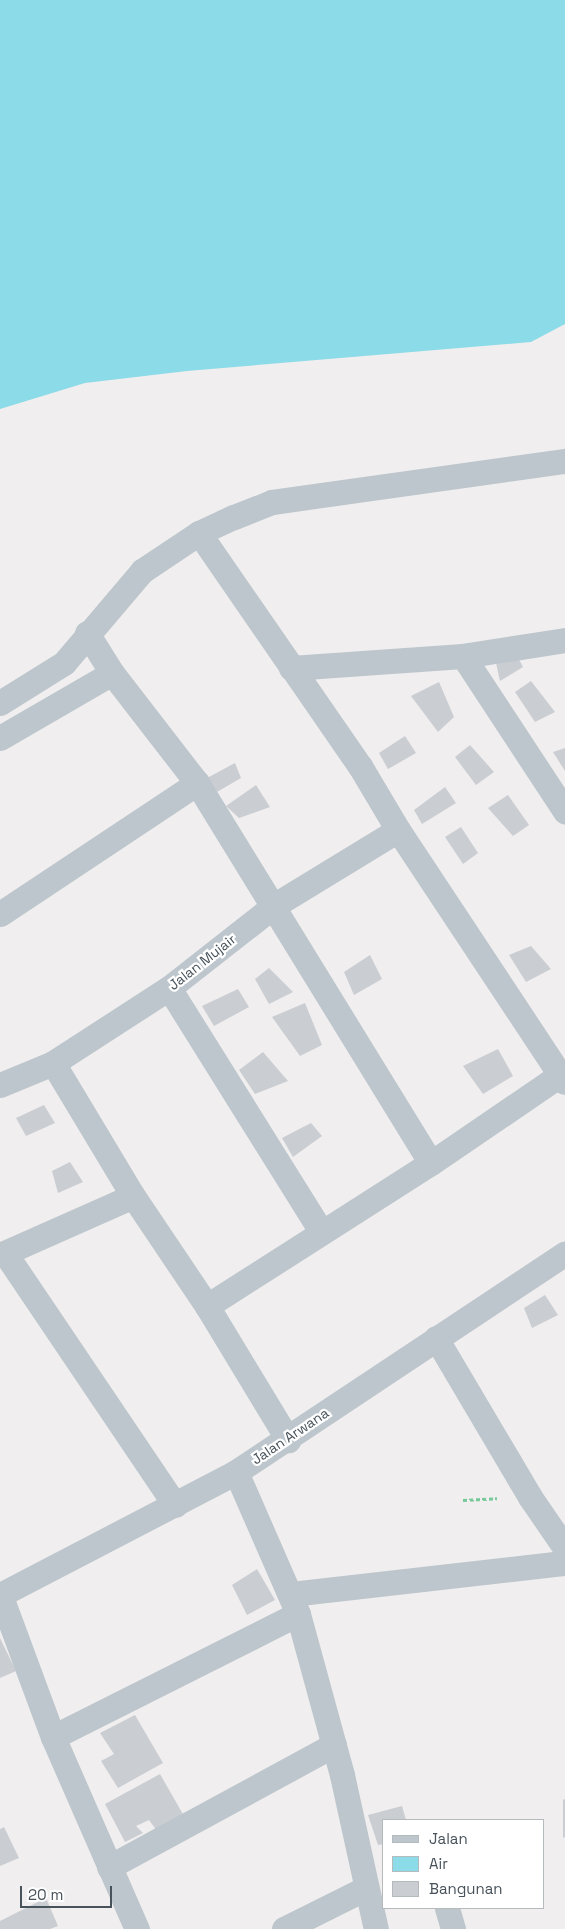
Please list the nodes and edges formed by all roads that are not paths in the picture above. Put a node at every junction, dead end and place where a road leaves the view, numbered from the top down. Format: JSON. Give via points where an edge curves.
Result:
{"nodes":[{"id":1,"x":565,"y":461,"type":"edge"},
{"id":2,"x":199,"y":533,"type":"junction"},
{"id":3,"x":87,"y":633,"type":"junction"},
{"id":4,"x":565,"y":640,"type":"edge"},
{"id":5,"x":463,"y":656,"type":"junction"},
{"id":6,"x":291,"y":668,"type":"junction"},
{"id":7,"x":112,"y":672,"type":"junction"},
{"id":8,"x":0,"y":703,"type":"edge"},
{"id":9,"x":0,"y":738,"type":"edge"},
{"id":10,"x":198,"y":783,"type":"junction"},
{"id":11,"x":565,"y":811,"type":"edge"},
{"id":12,"x":398,"y":830,"type":"junction"},
{"id":13,"x":275,"y":904,"type":"junction"},
{"id":14,"x":0,"y":914,"type":"edge"},
{"id":15,"x":169,"y":988,"type":"junction"},
{"id":16,"x":53,"y":1063,"type":"junction"},
{"id":17,"x":563,"y":1079,"type":"edge"},
{"id":18,"x":0,"y":1085,"type":"edge"},
{"id":19,"x":431,"y":1163,"type":"junction"},
{"id":20,"x":133,"y":1196,"type":"junction"},
{"id":21,"x":321,"y":1231,"type":"junction"},
{"id":22,"x":3,"y":1254,"type":"edge"},
{"id":23,"x":564,"y":1257,"type":"edge"},
{"id":24,"x":207,"y":1306,"type":"junction"},
{"id":25,"x":436,"y":1338,"type":"junction"},
{"id":26,"x":288,"y":1440,"type":"junction"},
{"id":27,"x":236,"y":1472,"type":"junction"},
{"id":28,"x":175,"y":1505,"type":"junction"},
{"id":29,"x":565,"y":1548,"type":"edge"},
{"id":30,"x":565,"y":1563,"type":"edge"},
{"id":31,"x":0,"y":1594,"type":"edge"},
{"id":32,"x":295,"y":1604,"type":"junction"},
{"id":33,"x":53,"y":1737,"type":"junction"},
{"id":34,"x":334,"y":1745,"type":"junction"},
{"id":35,"x":109,"y":1867,"type":"junction"},
{"id":36,"x":366,"y":1888,"type":"junction"},
{"id":37,"x":447,"y":1909,"type":"edge"},
{"id":38,"x":137,"y":1929,"type":"edge"},
{"id":39,"x":284,"y":1929,"type":"edge"},
{"id":40,"x":376,"y":1929,"type":"edge"},
{"id":41,"x":453,"y":1929,"type":"edge"}],
"edges":[{"from":1,"to":2,"type":"street","via":[[272,502]]},
{"from":2,"to":3,"type":"street","via":[[142,571]]},
{"from":2,"to":6,"type":"street"},
{"from":3,"to":7,"type":"street"},
{"from":3,"to":8,"type":"street","via":[[64,663]]},
{"from":4,"to":5,"type":"street"},
{"from":5,"to":6,"type":"street"},
{"from":5,"to":11,"type":"street"},
{"from":6,"to":12,"type":"street","via":[[360,766]]},
{"from":7,"to":9,"type":"street"},
{"from":7,"to":10,"type":"street"},
{"from":10,"to":13,"type":"street"},
{"from":10,"to":14,"type":"street"},
{"from":12,"to":13,"type":"street","name":"Jalan Mujair"},
{"from":12,"to":17,"type":"street"},
{"from":13,"to":15,"type":"street","name":"Jalan Mujair"},
{"from":13,"to":19,"type":"street"},
{"from":15,"to":16,"type":"street","name":"Jalan Mujair"},
{"from":15,"to":21,"type":"street"},
{"from":16,"to":18,"type":"street","name":"Jalan Mujair"},
{"from":16,"to":20,"type":"street"},
{"from":17,"to":19,"type":"street"},
{"from":19,"to":21,"type":"street"},
{"from":20,"to":22,"type":"street"},
{"from":20,"to":24,"type":"street"},
{"from":21,"to":24,"type":"street"},
{"from":22,"to":28,"type":"street"},
{"from":23,"to":25,"type":"street","name":"Jalan Arwana"},
{"from":24,"to":26,"type":"street"},
{"from":25,"to":26,"type":"street","name":"Jalan Arwana"},
{"from":25,"to":29,"type":"street","via":[[530,1497]]},
{"from":26,"to":27,"type":"street","name":"Jalan Arwana"},
{"from":27,"to":28,"type":"street","name":"Jalan Arwana"},
{"from":27,"to":32,"type":"street"},
{"from":28,"to":31,"type":"street","name":"Jalan Arwana"},
{"from":30,"to":32,"type":"street"},
{"from":31,"to":33,"type":"street"},
{"from":32,"to":33,"type":"street"},
{"from":32,"to":34,"type":"street"},
{"from":33,"to":35,"type":"street"},
{"from":34,"to":35,"type":"street"},
{"from":34,"to":36,"type":"street"},
{"from":35,"to":38,"type":"street"},
{"from":36,"to":39,"type":"street"},
{"from":36,"to":40,"type":"street"},
{"from":37,"to":41,"type":"street"}]}
